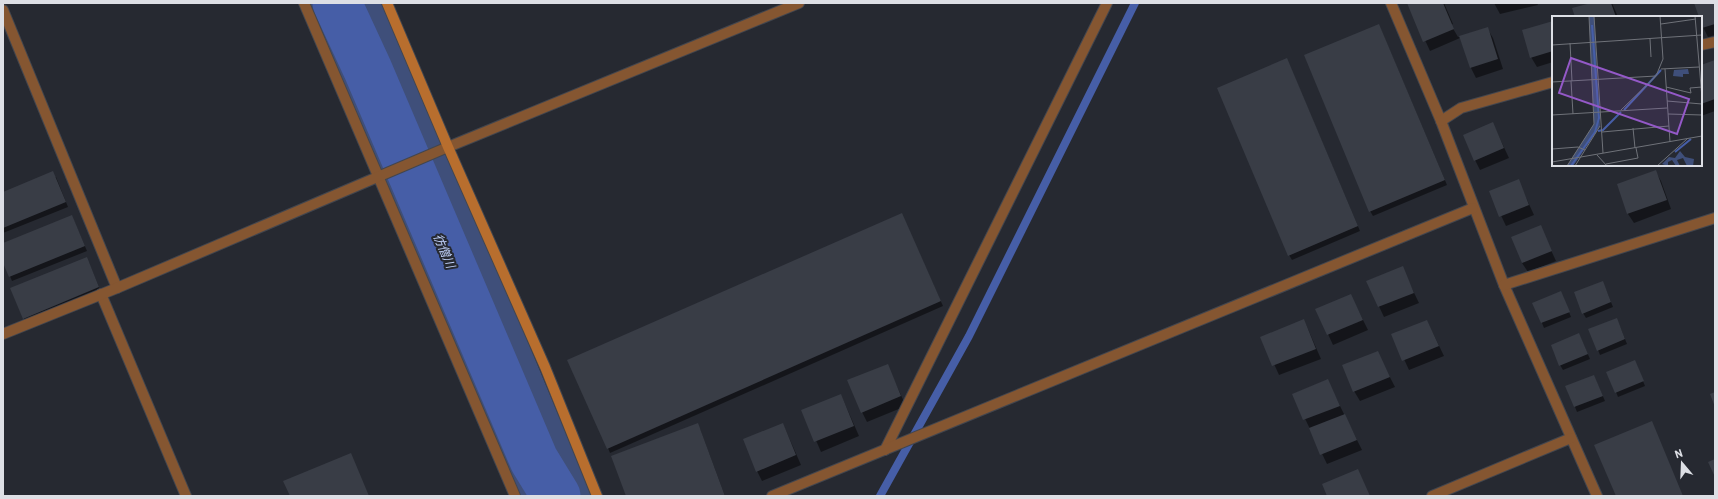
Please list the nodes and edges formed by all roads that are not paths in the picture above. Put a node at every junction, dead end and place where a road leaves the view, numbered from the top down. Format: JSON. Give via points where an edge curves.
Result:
{"nodes":[{"id":1,"x":304,"y":3,"type":"edge"},
{"id":2,"x":388,"y":3,"type":"edge"},
{"id":3,"x":799,"y":3,"type":"edge"},
{"id":4,"x":1107,"y":3,"type":"edge"},
{"id":5,"x":1391,"y":3,"type":"edge"},
{"id":6,"x":3,"y":10,"type":"edge"},
{"id":7,"x":1715,"y":42,"type":"edge"},
{"id":8,"x":1702,"y":45,"type":"edge"},
{"id":9,"x":1552,"y":82,"type":"edge"},
{"id":10,"x":1440,"y":121,"type":"junction"},
{"id":11,"x":448,"y":147,"type":"junction"},
{"id":12,"x":378,"y":177,"type":"junction"},
{"id":13,"x":1473,"y":208,"type":"junction"},
{"id":14,"x":1715,"y":218,"type":"edge"},
{"id":15,"x":1504,"y":286,"type":"junction"},
{"id":16,"x":117,"y":288,"type":"junction"},
{"id":17,"x":102,"y":294,"type":"junction"},
{"id":18,"x":3,"y":334,"type":"edge"},
{"id":19,"x":1571,"y":438,"type":"junction"},
{"id":20,"x":885,"y":450,"type":"junction"},
{"id":21,"x":186,"y":496,"type":"edge"},
{"id":22,"x":515,"y":496,"type":"edge"},
{"id":23,"x":597,"y":496,"type":"edge"},
{"id":24,"x":772,"y":496,"type":"edge"},
{"id":25,"x":1432,"y":496,"type":"edge"},
{"id":26,"x":1597,"y":496,"type":"edge"}],
"edges":[{"from":1,"to":12,"type":"street"},
{"from":2,"to":11,"type":"street"},
{"from":3,"to":11,"type":"street"},
{"from":4,"to":20,"type":"street"},
{"from":5,"to":10,"type":"street"},
{"from":6,"to":16,"type":"street"},
{"from":7,"to":8,"type":"street"},
{"from":9,"to":10,"type":"street","via":[[1461,108]]},
{"from":10,"to":13,"type":"street"},
{"from":11,"to":12,"type":"street"},
{"from":11,"to":23,"type":"street","via":[[545,367]]},
{"from":12,"to":16,"type":"street"},
{"from":12,"to":22,"type":"street"},
{"from":13,"to":15,"type":"street"},
{"from":13,"to":20,"type":"street"},
{"from":14,"to":15,"type":"street"},
{"from":15,"to":19,"type":"street"},
{"from":16,"to":17,"type":"street"},
{"from":17,"to":18,"type":"street"},
{"from":17,"to":21,"type":"street"},
{"from":19,"to":25,"type":"street"},
{"from":19,"to":26,"type":"street"},
{"from":20,"to":24,"type":"street"}]}
